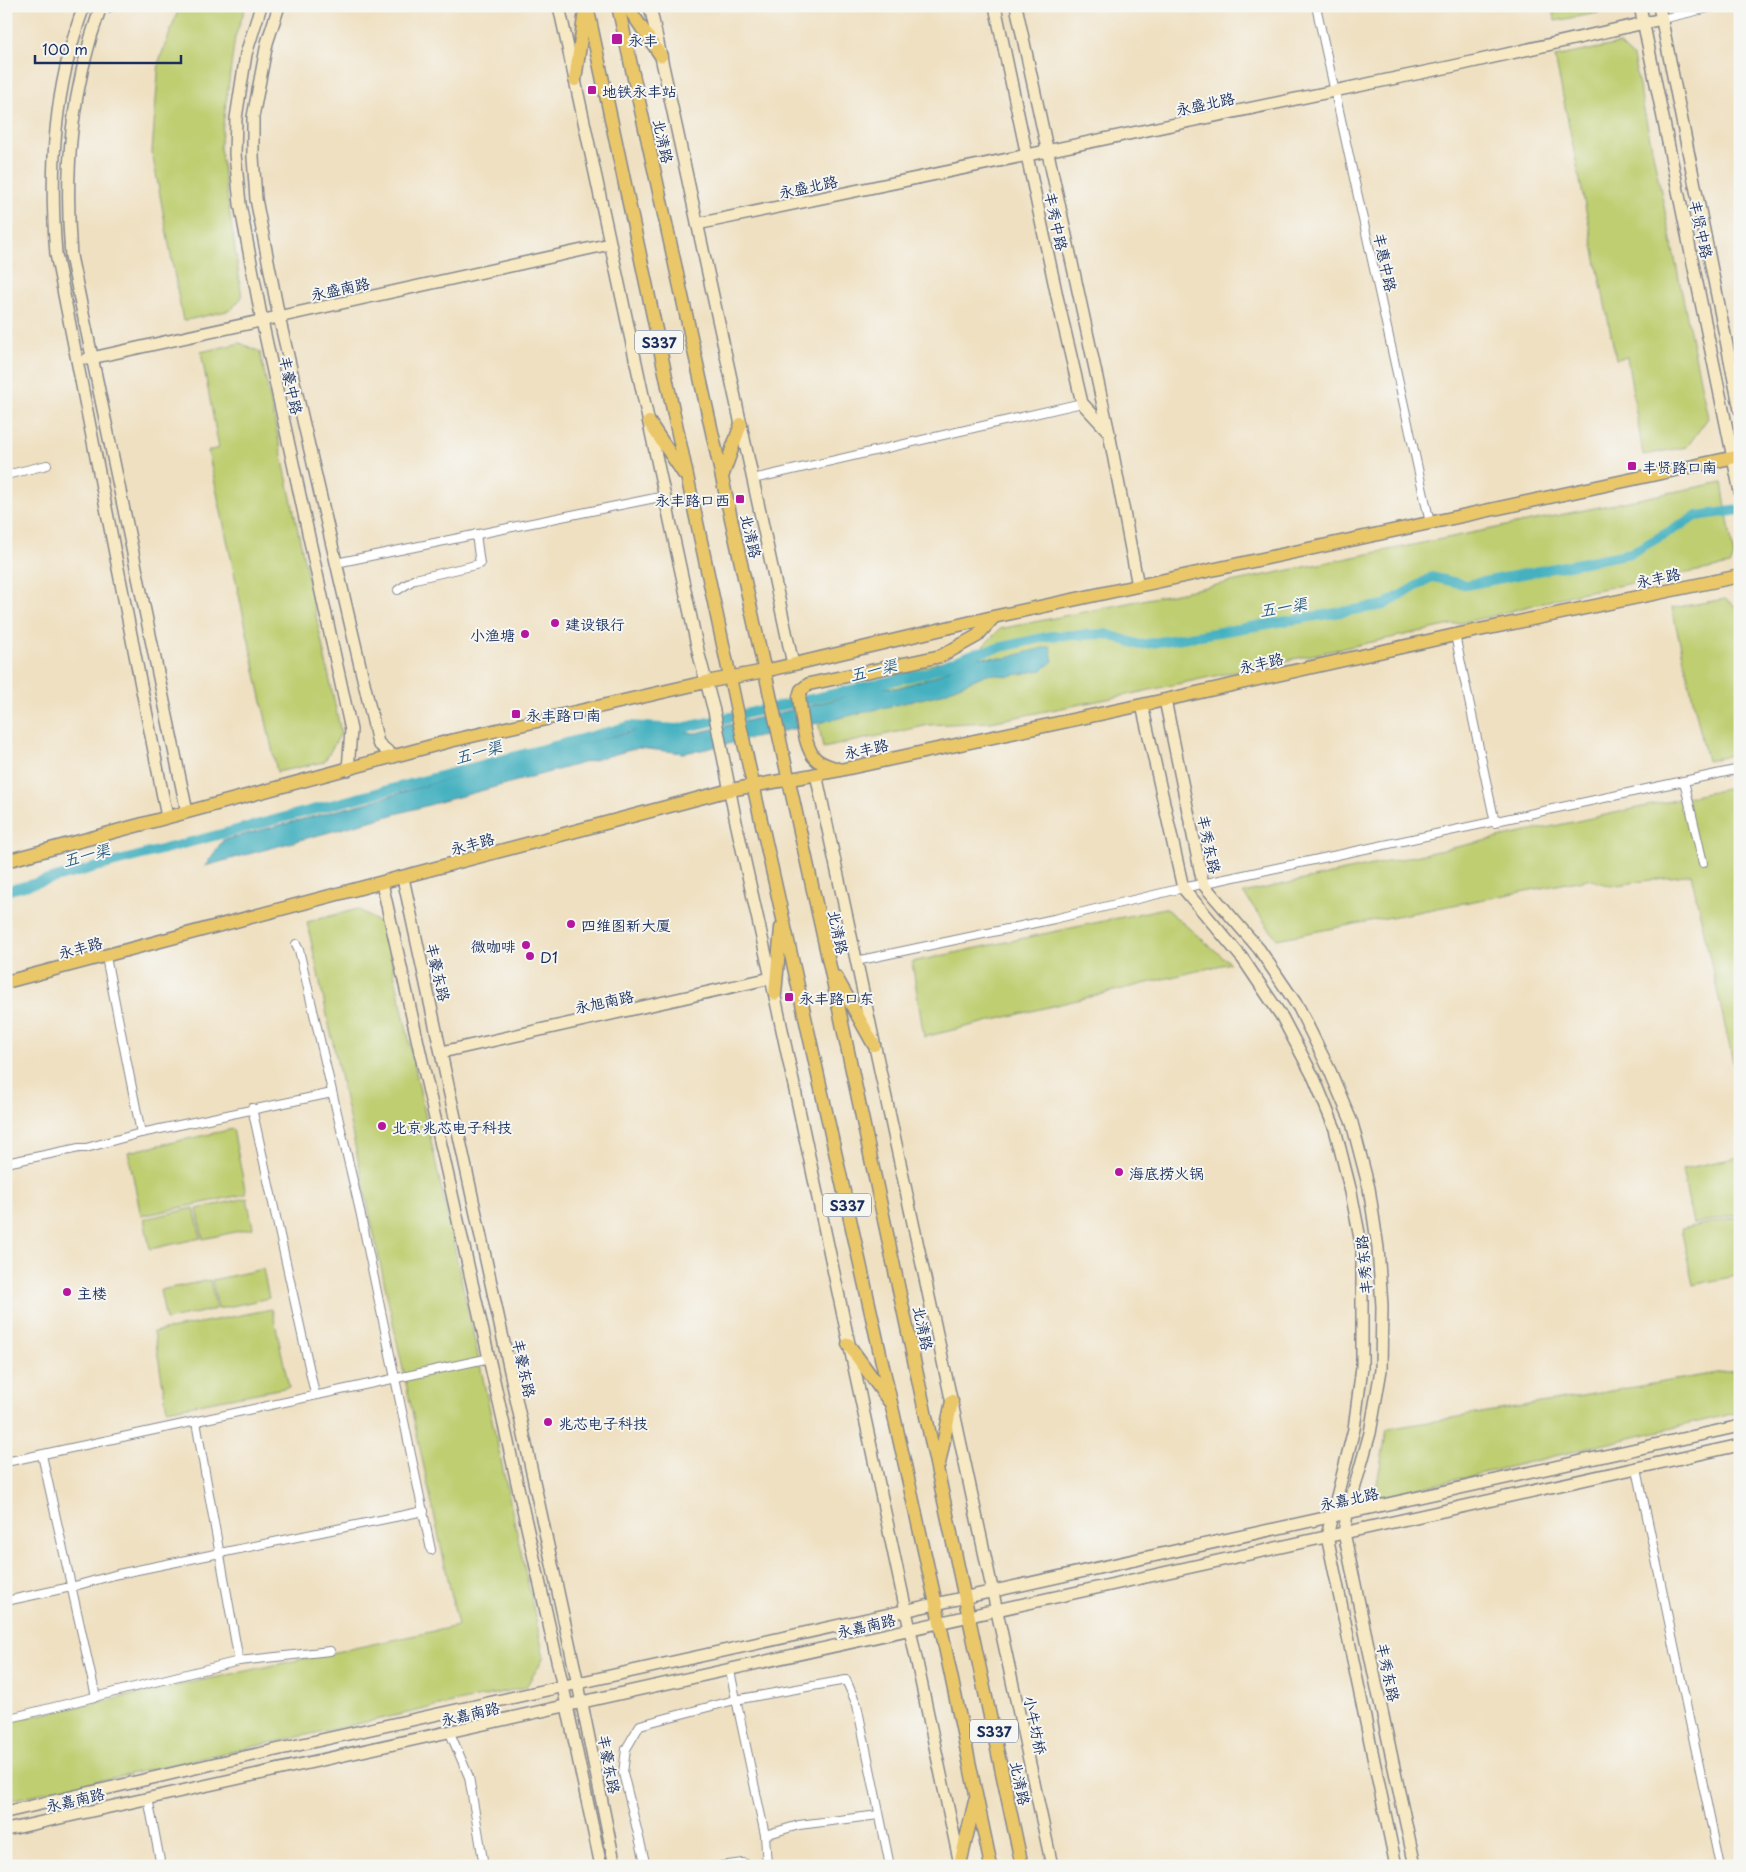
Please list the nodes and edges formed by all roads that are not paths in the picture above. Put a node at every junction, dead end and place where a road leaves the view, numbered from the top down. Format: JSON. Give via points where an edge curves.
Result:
{"nodes":[{"id":1,"x":84,"y":6,"type":"edge"},
{"id":2,"x":113,"y":6,"type":"edge"},
{"id":3,"x":261,"y":6,"type":"edge"},
{"id":4,"x":279,"y":6,"type":"edge"},
{"id":5,"x":559,"y":6,"type":"edge"},
{"id":6,"x":587,"y":6,"type":"edge"},
{"id":7,"x":618,"y":6,"type":"edge"},
{"id":8,"x":627,"y":6,"type":"edge"},
{"id":9,"x":650,"y":6,"type":"edge"},
{"id":10,"x":995,"y":6,"type":"edge"},
{"id":11,"x":1016,"y":6,"type":"edge"},
{"id":12,"x":1316,"y":6,"type":"edge"},
{"id":13,"x":1640,"y":6,"type":"edge"},
{"id":14,"x":1659,"y":6,"type":"edge"},
{"id":15,"x":1717,"y":6,"type":"edge"},
{"id":16,"x":100,"y":9,"type":"edge"},
{"id":17,"x":1662,"y":19,"type":"junction"},
{"id":18,"x":1644,"y":23,"type":"junction"},
{"id":19,"x":661,"y":56,"type":"junction"},
{"id":20,"x":575,"y":80,"type":"junction"},
{"id":21,"x":1335,"y":91,"type":"junction"},
{"id":22,"x":1047,"y":151,"type":"junction"},
{"id":23,"x":1028,"y":155,"type":"junction"},
{"id":24,"x":697,"y":224,"type":"junction"},
{"id":25,"x":610,"y":244,"type":"junction"},
{"id":26,"x":279,"y":317,"type":"junction"},
{"id":27,"x":262,"y":321,"type":"junction"},
{"id":28,"x":92,"y":358,"type":"junction"},
{"id":29,"x":76,"y":361,"type":"junction"},
{"id":30,"x":1082,"y":403,"type":"junction"},
{"id":31,"x":1740,"y":410,"type":"edge"},
{"id":32,"x":648,"y":422,"type":"junction"},
{"id":33,"x":741,"y":424,"type":"junction"},
{"id":34,"x":1109,"y":433,"type":"junction"},
{"id":35,"x":1736,"y":457,"type":"edge"},
{"id":36,"x":47,"y":465,"type":"dead end"},
{"id":37,"x":6,"y":475,"type":"edge"},
{"id":38,"x":722,"y":477,"type":"junction"},
{"id":39,"x":753,"y":479,"type":"junction"},
{"id":40,"x":688,"y":480,"type":"junction"},
{"id":41,"x":1740,"y":492,"type":"edge"},
{"id":42,"x":664,"y":496,"type":"junction"},
{"id":43,"x":1430,"y":523,"type":"junction"},
{"id":44,"x":476,"y":534,"type":"junction"},
{"id":45,"x":336,"y":563,"type":"junction"},
{"id":46,"x":1740,"y":576,"type":"edge"},
{"id":47,"x":1138,"y":586,"type":"junction"},
{"id":48,"x":398,"y":590,"type":"dead end"},
{"id":49,"x":993,"y":618,"type":"junction"},
{"id":50,"x":1455,"y":635,"type":"junction"},
{"id":51,"x":793,"y":664,"type":"junction"},
{"id":52,"x":765,"y":671,"type":"junction"},
{"id":53,"x":730,"y":678,"type":"junction"},
{"id":54,"x":706,"y":682,"type":"junction"},
{"id":55,"x":1165,"y":700,"type":"junction"},
{"id":56,"x":1142,"y":705,"type":"junction"},
{"id":57,"x":394,"y":757,"type":"junction"},
{"id":58,"x":1740,"y":769,"type":"edge"},
{"id":59,"x":348,"y":770,"type":"junction"},
{"id":60,"x":840,"y":770,"type":"junction"},
{"id":61,"x":816,"y":774,"type":"junction"},
{"id":62,"x":789,"y":778,"type":"junction"},
{"id":63,"x":1684,"y":781,"type":"junction"},
{"id":64,"x":754,"y":787,"type":"junction"},
{"id":65,"x":730,"y":790,"type":"junction"},
{"id":66,"x":187,"y":812,"type":"junction"},
{"id":67,"x":167,"y":817,"type":"junction"},
{"id":68,"x":1495,"y":823,"type":"junction"},
{"id":69,"x":6,"y":861,"type":"edge"},
{"id":70,"x":1703,"y":863,"type":"dead end"},
{"id":71,"x":403,"y":878,"type":"junction"},
{"id":72,"x":382,"y":883,"type":"junction"},
{"id":73,"x":1203,"y":884,"type":"junction"},
{"id":74,"x":1183,"y":888,"type":"junction"},
{"id":75,"x":782,"y":918,"type":"junction"},
{"id":76,"x":296,"y":944,"type":"dead end"},
{"id":77,"x":106,"y":957,"type":"junction"},
{"id":78,"x":856,"y":960,"type":"junction"},
{"id":79,"x":830,"y":966,"type":"junction"},
{"id":80,"x":771,"y":978,"type":"junction"},
{"id":81,"x":6,"y":982,"type":"edge"},
{"id":82,"x":775,"y":994,"type":"junction"},
{"id":83,"x":874,"y":1045,"type":"junction"},
{"id":84,"x":442,"y":1052,"type":"junction"},
{"id":85,"x":332,"y":1093,"type":"junction"},
{"id":86,"x":252,"y":1108,"type":"junction"},
{"id":87,"x":141,"y":1133,"type":"junction"},
{"id":88,"x":6,"y":1163,"type":"edge"},
{"id":89,"x":848,"y":1344,"type":"junction"},
{"id":90,"x":490,"y":1358,"type":"junction"},
{"id":91,"x":395,"y":1378,"type":"junction"},
{"id":92,"x":315,"y":1394,"type":"junction"},
{"id":93,"x":952,"y":1400,"type":"junction"},
{"id":94,"x":892,"y":1406,"type":"junction"},
{"id":95,"x":196,"y":1422,"type":"junction"},
{"id":96,"x":1740,"y":1426,"type":"edge"},
{"id":97,"x":1740,"y":1445,"type":"edge"},
{"id":98,"x":42,"y":1455,"type":"junction"},
{"id":99,"x":6,"y":1462,"type":"edge"},
{"id":100,"x":938,"y":1468,"type":"junction"},
{"id":101,"x":1637,"y":1469,"type":"junction"},
{"id":102,"x":424,"y":1511,"type":"junction"},
{"id":103,"x":1347,"y":1514,"type":"junction"},
{"id":104,"x":1330,"y":1518,"type":"junction"},
{"id":105,"x":1344,"y":1533,"type":"junction"},
{"id":106,"x":1327,"y":1536,"type":"junction"},
{"id":107,"x":431,"y":1550,"type":"dead end"},
{"id":108,"x":218,"y":1552,"type":"junction"},
{"id":109,"x":71,"y":1587,"type":"junction"},
{"id":110,"x":992,"y":1591,"type":"junction"},
{"id":111,"x":964,"y":1597,"type":"junction"},
{"id":112,"x":6,"y":1601,"type":"edge"},
{"id":113,"x":936,"y":1604,"type":"junction"},
{"id":114,"x":905,"y":1610,"type":"junction"},
{"id":115,"x":996,"y":1610,"type":"junction"},
{"id":116,"x":969,"y":1617,"type":"junction"},
{"id":117,"x":941,"y":1623,"type":"junction"},
{"id":118,"x":910,"y":1630,"type":"junction"},
{"id":119,"x":330,"y":1650,"type":"dead end"},
{"id":120,"x":239,"y":1661,"type":"junction"},
{"id":121,"x":730,"y":1671,"type":"junction"},
{"id":122,"x":578,"y":1684,"type":"junction"},
{"id":123,"x":564,"y":1687,"type":"junction"},
{"id":124,"x":96,"y":1697,"type":"junction"},
{"id":125,"x":735,"y":1700,"type":"junction"},
{"id":126,"x":582,"y":1702,"type":"junction"},
{"id":127,"x":568,"y":1706,"type":"junction"},
{"id":128,"x":6,"y":1719,"type":"edge"},
{"id":129,"x":450,"y":1733,"type":"junction"},
{"id":130,"x":976,"y":1796,"type":"junction"},
{"id":131,"x":148,"y":1798,"type":"junction"},
{"id":132,"x":6,"y":1812,"type":"edge"},
{"id":133,"x":879,"y":1815,"type":"junction"},
{"id":134,"x":6,"y":1830,"type":"edge"},
{"id":135,"x":765,"y":1835,"type":"junction"},
{"id":136,"x":960,"y":1865,"type":"edge"},
{"id":137,"x":161,"y":1866,"type":"edge"},
{"id":138,"x":484,"y":1866,"type":"edge"},
{"id":139,"x":601,"y":1866,"type":"edge"},
{"id":140,"x":615,"y":1866,"type":"edge"},
{"id":141,"x":646,"y":1866,"type":"edge"},
{"id":142,"x":721,"y":1866,"type":"edge"},
{"id":143,"x":752,"y":1866,"type":"edge"},
{"id":144,"x":767,"y":1866,"type":"edge"},
{"id":145,"x":890,"y":1866,"type":"edge"},
{"id":146,"x":990,"y":1866,"type":"edge"},
{"id":147,"x":1022,"y":1866,"type":"edge"},
{"id":148,"x":1052,"y":1866,"type":"edge"},
{"id":149,"x":1396,"y":1866,"type":"edge"},
{"id":150,"x":1415,"y":1866,"type":"edge"},
{"id":151,"x":1720,"y":1866,"type":"edge"}],
"edges":[{"from":1,"to":29,"type":"street","via":[[60,90],[53,150],[52,203],[56,254]]},
{"from":2,"to":16,"type":"street"},
{"from":3,"to":27,"type":"street","name":"丰豪中路","via":[[240,86],[235,154],[240,204]]},
{"from":4,"to":26,"type":"street","name":"丰豪中路","via":[[258,82],[253,118],[253,157],[256,198]]},
{"from":5,"to":20,"type":"street"},
{"from":6,"to":20,"type":"main road"},
{"from":6,"to":40,"type":"main road","number":"S337"},
{"from":7,"to":38,"type":"main road","name":"北清路","number":"S337"},
{"from":8,"to":19,"type":"main road"},
{"from":9,"to":19,"type":"street","name":"北清路"},
{"from":10,"to":23,"type":"street","name":"丰秀中路"},
{"from":11,"to":22,"type":"street","name":"丰秀中路"},
{"from":12,"to":21,"type":"street","name":"丰惠中路"},
{"from":13,"to":18,"type":"street","name":"丰贤中路"},
{"from":14,"to":17,"type":"street","name":"丰贤中路"},
{"from":15,"to":17,"type":"street","name":"永盛北路"},
{"from":16,"to":28,"type":"street","via":[[76,93],[68,173],[71,256]]},
{"from":17,"to":18,"type":"street","name":"永盛北路"},
{"from":17,"to":31,"type":"street","name":"丰贤中路"},
{"from":18,"to":21,"type":"street","name":"永盛北路"},
{"from":18,"to":35,"type":"street","name":"丰贤中路"},
{"from":19,"to":24,"type":"street","name":"北清路"},
{"from":20,"to":25,"type":"street"},
{"from":21,"to":22,"type":"street","name":"永盛北路"},
{"from":21,"to":43,"type":"street","name":"丰惠中路"},
{"from":22,"to":23,"type":"street","name":"永盛北路"},
{"from":22,"to":34,"type":"street","name":"丰秀中路"},
{"from":23,"to":24,"type":"street","name":"永盛北路"},
{"from":23,"to":30,"type":"street","name":"丰秀中路"},
{"from":24,"to":33,"type":"street","name":"北清路"},
{"from":25,"to":26,"type":"street","name":"永盛南路"},
{"from":25,"to":32,"type":"street"},
{"from":26,"to":27,"type":"street","name":"永盛南路"},
{"from":26,"to":45,"type":"street","name":"丰豪中路"},
{"from":27,"to":28,"type":"street","name":"永盛南路"},
{"from":27,"to":59,"type":"street","name":"丰豪中路","via":[[351,730]]},
{"from":28,"to":29,"type":"street","name":"永盛南路"},
{"from":28,"to":66,"type":"street"},
{"from":29,"to":67,"type":"street"},
{"from":30,"to":34,"type":"street","name":"丰秀中路"},
{"from":30,"to":39,"type":"street"},
{"from":32,"to":40,"type":"main road"},
{"from":32,"to":42,"type":"street"},
{"from":33,"to":38,"type":"main road"},
{"from":33,"to":39,"type":"street","name":"北清路"},
{"from":34,"to":47,"type":"street","name":"丰秀中路"},
{"from":35,"to":41,"type":"street","name":"丰贤中路"},
{"from":35,"to":43,"type":"main road"},
{"from":36,"to":37,"type":"street"},
{"from":38,"to":52,"type":"main road","name":"北清路","number":"S337"},
{"from":39,"to":51,"type":"street","name":"北清路"},
{"from":40,"to":53,"type":"main road","number":"S337"},
{"from":42,"to":44,"type":"street"},
{"from":42,"to":54,"type":"street"},
{"from":43,"to":47,"type":"main road"},
{"from":44,"to":45,"type":"street"},
{"from":44,"to":48,"type":"street","via":[[480,564],[415,579]]},
{"from":45,"to":57,"type":"street","name":"丰豪中路","via":[[378,743]]},
{"from":46,"to":50,"type":"main road","name":"永丰路"},
{"from":47,"to":49,"type":"main road"},
{"from":49,"to":51,"type":"main road"},
{"from":49,"to":60,"type":"main road","via":[[977,636],[941,656],[809,684],[801,690],[798,697],[809,747],[823,764]]},
{"from":50,"to":55,"type":"main road","name":"永丰路"},
{"from":50,"to":68,"type":"street"},
{"from":51,"to":52,"type":"main road"},
{"from":52,"to":53,"type":"main road"},
{"from":52,"to":62,"type":"main road","name":"北清路","number":"S337"},
{"from":53,"to":54,"type":"main road"},
{"from":53,"to":64,"type":"main road","number":"S337"},
{"from":54,"to":57,"type":"main road"},
{"from":54,"to":65,"type":"street"},
{"from":55,"to":56,"type":"main road","name":"永丰路"},
{"from":55,"to":73,"type":"street","name":"丰秀东路"},
{"from":56,"to":60,"type":"main road","name":"永丰路"},
{"from":56,"to":74,"type":"street","name":"丰秀东路"},
{"from":57,"to":59,"type":"main road"},
{"from":58,"to":63,"type":"street"},
{"from":59,"to":66,"type":"main road"},
{"from":60,"to":61,"type":"main road","name":"永丰路"},
{"from":61,"to":62,"type":"main road","name":"永丰路"},
{"from":61,"to":78,"type":"street","name":"北清路"},
{"from":62,"to":64,"type":"main road","name":"永丰路"},
{"from":62,"to":79,"type":"main road","name":"北清路","number":"S337"},
{"from":63,"to":68,"type":"street"},
{"from":63,"to":70,"type":"street"},
{"from":64,"to":65,"type":"main road","name":"永丰路"},
{"from":64,"to":75,"type":"main road","number":"S337"},
{"from":65,"to":71,"type":"main road","name":"永丰路"},
{"from":65,"to":80,"type":"street"},
{"from":66,"to":67,"type":"main road"},
{"from":67,"to":69,"type":"main road"},
{"from":68,"to":73,"type":"street"},
{"from":71,"to":72,"type":"main road","name":"永丰路"},
{"from":71,"to":84,"type":"street","name":"丰豪东路"},
{"from":72,"to":77,"type":"main road","name":"永丰路"},
{"from":72,"to":90,"type":"street","name":"丰豪东路"},
{"from":73,"to":74,"type":"street"},
{"from":73,"to":103,"type":"street","name":"丰秀东路","via":[[1260,949],[1299,1008],[1352,1123],[1369,1188],[1382,1306],[1381,1370],[1370,1433]]},
{"from":74,"to":78,"type":"street"},
{"from":74,"to":104,"type":"street","name":"丰秀东路","via":[[1243,959],[1282,1017],[1332,1121],[1351,1192],[1362,1249],[1362,1367],[1354,1429]]},
{"from":75,"to":82,"type":"main road"},
{"from":75,"to":94,"type":"main road","number":"S337"},
{"from":76,"to":85,"type":"street"},
{"from":77,"to":81,"type":"main road","name":"永丰路"},
{"from":77,"to":87,"type":"street"},
{"from":78,"to":83,"type":"street","name":"北清路"},
{"from":79,"to":83,"type":"main road"},
{"from":79,"to":100,"type":"main road","name":"北清路","number":"S337"},
{"from":80,"to":82,"type":"street"},
{"from":80,"to":84,"type":"street","name":"永旭南路"},
{"from":82,"to":89,"type":"street"},
{"from":83,"to":93,"type":"street","name":"北清路"},
{"from":84,"to":122,"type":"street","name":"丰豪东路"},
{"from":85,"to":86,"type":"street"},
{"from":85,"to":91,"type":"street"},
{"from":86,"to":87,"type":"street"},
{"from":86,"to":92,"type":"street"},
{"from":87,"to":88,"type":"street","via":[[86,1148]]},
{"from":89,"to":94,"type":"main road"},
{"from":89,"to":114,"type":"street"},
{"from":90,"to":91,"type":"street"},
{"from":90,"to":123,"type":"street","name":"丰豪东路"},
{"from":91,"to":92,"type":"street"},
{"from":91,"to":102,"type":"street"},
{"from":92,"to":95,"type":"street"},
{"from":93,"to":100,"type":"main road"},
{"from":93,"to":110,"type":"street","name":"北清路"},
{"from":94,"to":113,"type":"main road","number":"S337"},
{"from":95,"to":98,"type":"street"},
{"from":95,"to":108,"type":"street"},
{"from":96,"to":103,"type":"street","name":"永嘉北路"},
{"from":97,"to":101,"type":"street"},
{"from":98,"to":99,"type":"street"},
{"from":98,"to":109,"type":"street"},
{"from":100,"to":111,"type":"main road","name":"北清路","number":"S337"},
{"from":101,"to":105,"type":"street"},
{"from":101,"to":151,"type":"street"},
{"from":102,"to":107,"type":"street"},
{"from":102,"to":108,"type":"street"},
{"from":103,"to":104,"type":"street","name":"永嘉北路"},
{"from":103,"to":105,"type":"street","name":"丰秀东路"},
{"from":104,"to":106,"type":"street","name":"丰秀东路"},
{"from":104,"to":110,"type":"street","name":"永嘉北路"},
{"from":105,"to":106,"type":"street"},
{"from":105,"to":150,"type":"street","name":"丰秀东路"},
{"from":106,"to":115,"type":"street"},
{"from":106,"to":149,"type":"street","name":"丰秀东路"},
{"from":108,"to":109,"type":"street"},
{"from":108,"to":120,"type":"street"},
{"from":109,"to":112,"type":"street"},
{"from":109,"to":124,"type":"street"},
{"from":110,"to":111,"type":"street","name":"永嘉北路"},
{"from":110,"to":115,"type":"street","name":"小牛坊桥"},
{"from":111,"to":113,"type":"street","name":"永嘉南路"},
{"from":111,"to":116,"type":"main road","name":"北清路","number":"S337"},
{"from":113,"to":114,"type":"street","name":"永嘉南路"},
{"from":113,"to":117,"type":"main road","number":"S337"},
{"from":114,"to":118,"type":"street"},
{"from":114,"to":122,"type":"street","name":"永嘉南路"},
{"from":115,"to":116,"type":"street"},
{"from":115,"to":148,"type":"street","name":"小牛坊桥"},
{"from":116,"to":117,"type":"street","name":"永嘉南路"},
{"from":116,"to":147,"type":"main road","name":"北清路","number":"S337"},
{"from":117,"to":118,"type":"street","name":"永嘉南路"},
{"from":117,"to":130,"type":"main road","number":"S337"},
{"from":118,"to":121,"type":"street","name":"永嘉南路"},
{"from":118,"to":136,"type":"street"},
{"from":119,"to":120,"type":"street"},
{"from":120,"to":124,"type":"street"},
{"from":121,"to":125,"type":"street"},
{"from":121,"to":126,"type":"street","name":"永嘉南路"},
{"from":122,"to":123,"type":"street","name":"永嘉南路"},
{"from":122,"to":126,"type":"street","name":"丰豪东路"},
{"from":123,"to":127,"type":"street","name":"丰豪东路"},
{"from":123,"to":132,"type":"street","name":"永嘉南路"},
{"from":124,"to":128,"type":"street"},
{"from":125,"to":133,"type":"street","via":[[846,1680],[857,1705]]},
{"from":125,"to":135,"type":"street"},
{"from":125,"to":141,"type":"street","via":[[640,1725],[626,1749],[623,1773]]},
{"from":126,"to":127,"type":"street","name":"永嘉南路"},
{"from":126,"to":140,"type":"street","name":"丰豪东路"},
{"from":127,"to":129,"type":"street","name":"永嘉南路"},
{"from":127,"to":139,"type":"street","name":"丰豪东路"},
{"from":129,"to":131,"type":"street","name":"永嘉南路"},
{"from":129,"to":138,"type":"street","via":[[469,1776]]},
{"from":130,"to":136,"type":"main road"},
{"from":130,"to":146,"type":"main road","number":"S337"},
{"from":131,"to":134,"type":"street","name":"永嘉南路"},
{"from":131,"to":137,"type":"street"},
{"from":133,"to":135,"type":"street","via":[[799,1825]]},
{"from":133,"to":145,"type":"street"},
{"from":135,"to":144,"type":"street"},
{"from":142,"to":143,"type":"street","via":[[743,1863]]}]}
